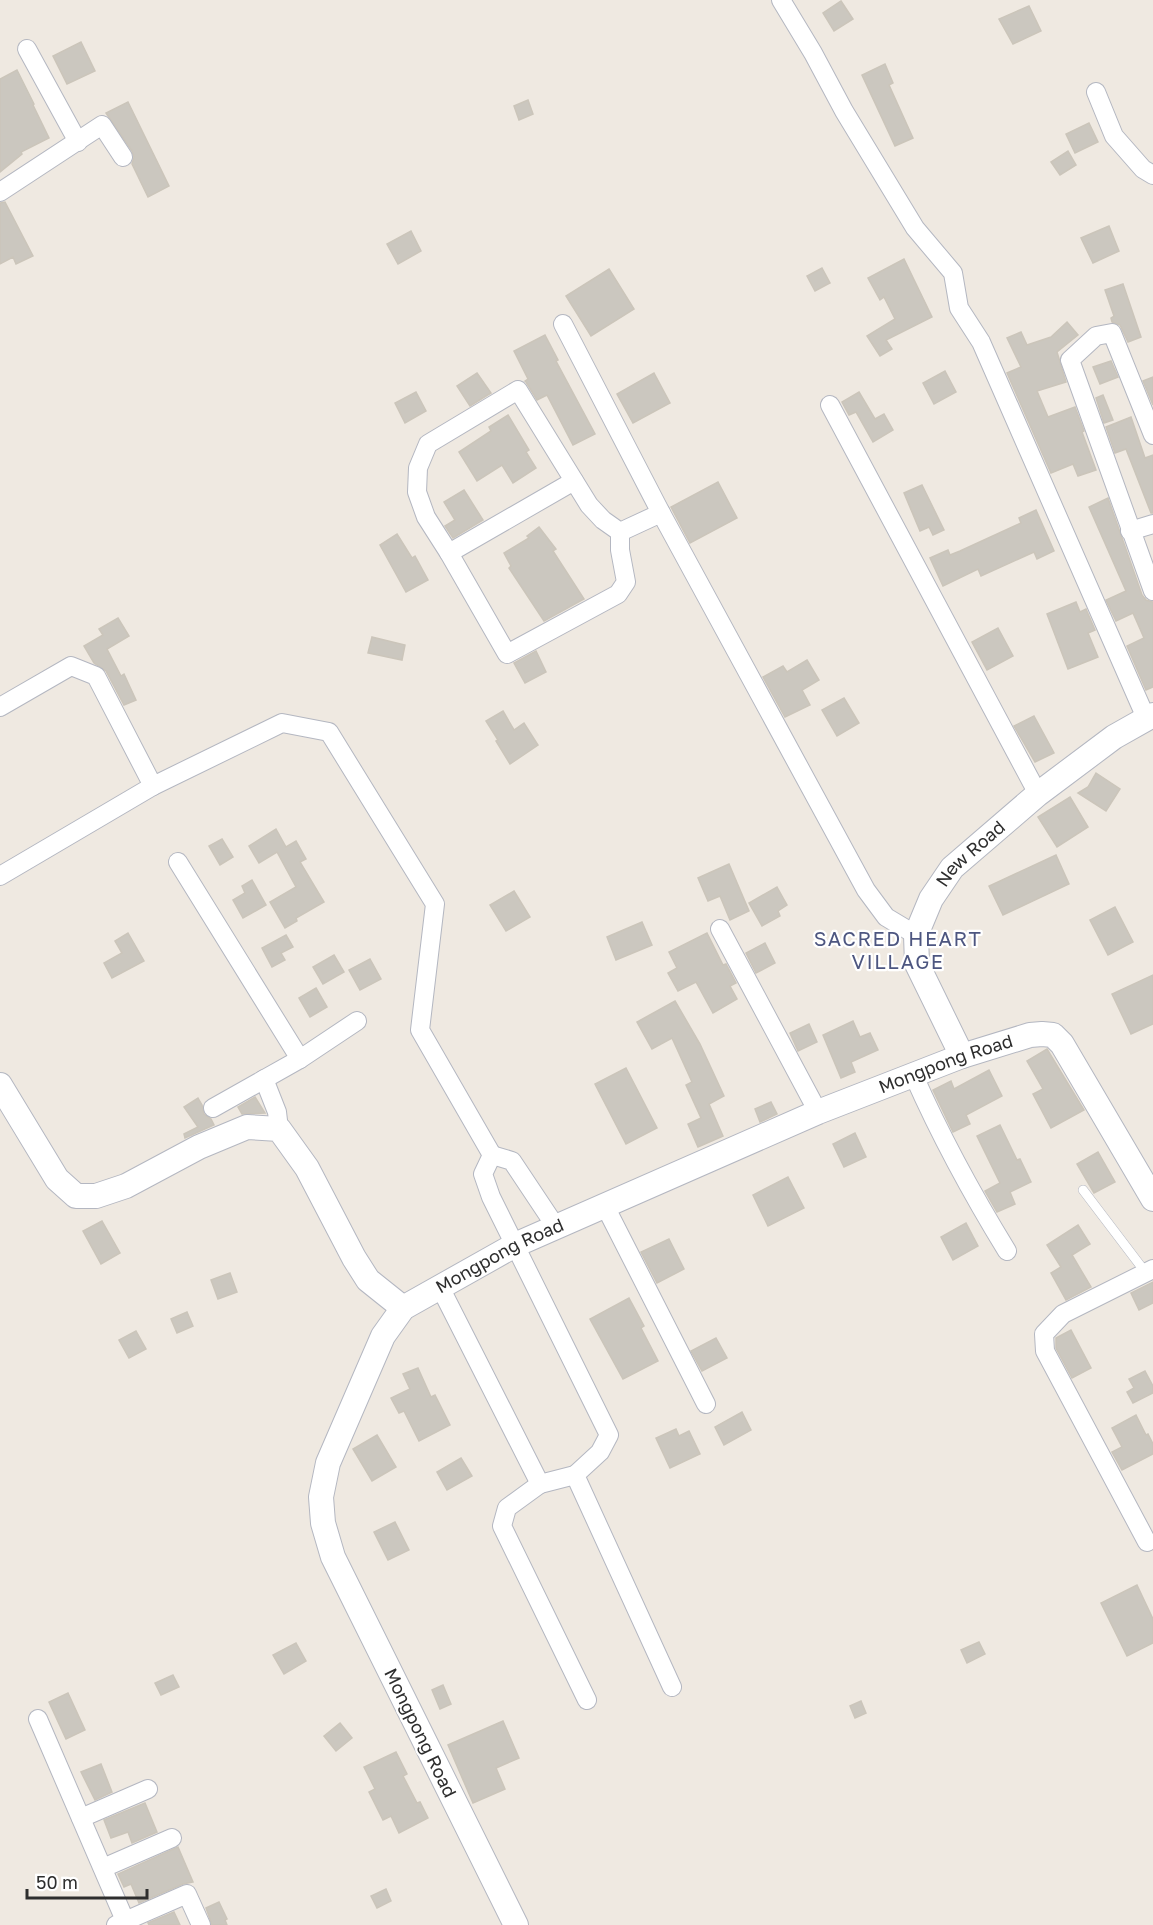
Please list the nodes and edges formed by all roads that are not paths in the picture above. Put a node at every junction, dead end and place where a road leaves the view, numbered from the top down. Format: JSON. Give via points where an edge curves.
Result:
{"nodes":[{"id":1,"x":781,"y":0,"type":"edge"},
{"id":2,"x":27,"y":49,"type":"dead end"},
{"id":3,"x":1096,"y":92,"type":"dead end"},
{"id":4,"x":78,"y":142,"type":"junction"},
{"id":5,"x":123,"y":157,"type":"dead end"},
{"id":6,"x":1153,"y":175,"type":"edge"},
{"id":7,"x":0,"y":192,"type":"edge"},
{"id":8,"x":563,"y":324,"type":"dead end"},
{"id":9,"x":830,"y":405,"type":"dead end"},
{"id":10,"x":1153,"y":435,"type":"edge"},
{"id":11,"x":574,"y":481,"type":"junction"},
{"id":12,"x":661,"y":513,"type":"junction"},
{"id":13,"x":1153,"y":524,"type":"edge"},
{"id":14,"x":1130,"y":531,"type":"junction"},
{"id":15,"x":620,"y":532,"type":"junction"},
{"id":16,"x":449,"y":553,"type":"junction"},
{"id":17,"x":1153,"y":591,"type":"edge"},
{"id":18,"x":0,"y":707,"type":"edge"},
{"id":19,"x":1150,"y":717,"type":"edge"},
{"id":20,"x":153,"y":786,"type":"junction"},
{"id":21,"x":1038,"y":794,"type":"junction"},
{"id":22,"x":178,"y":862,"type":"dead end"},
{"id":23,"x":0,"y":876,"type":"edge"},
{"id":24,"x":720,"y":929,"type":"dead end"},
{"id":25,"x":916,"y":935,"type":"junction"},
{"id":26,"x":357,"y":1021,"type":"dead end"},
{"id":27,"x":962,"y":1056,"type":"junction"},
{"id":28,"x":300,"y":1059,"type":"junction"},
{"id":29,"x":914,"y":1076,"type":"junction"},
{"id":30,"x":264,"y":1079,"type":"junction"},
{"id":31,"x":0,"y":1085,"type":"edge"},
{"id":32,"x":213,"y":1108,"type":"dead end"},
{"id":33,"x":818,"y":1112,"type":"junction"},
{"id":34,"x":279,"y":1129,"type":"junction"},
{"id":35,"x":492,"y":1155,"type":"junction"},
{"id":36,"x":1083,"y":1190,"type":"dead end"},
{"id":37,"x":1153,"y":1199,"type":"edge"},
{"id":38,"x":605,"y":1206,"type":"junction"},
{"id":39,"x":556,"y":1227,"type":"junction"},
{"id":40,"x":515,"y":1245,"type":"junction"},
{"id":41,"x":1007,"y":1251,"type":"dead end"},
{"id":42,"x":1149,"y":1271,"type":"edge"},
{"id":43,"x":440,"y":1287,"type":"junction"},
{"id":44,"x":403,"y":1308,"type":"junction"},
{"id":45,"x":706,"y":1404,"type":"dead end"},
{"id":46,"x":575,"y":1475,"type":"junction"},
{"id":47,"x":540,"y":1484,"type":"junction"},
{"id":48,"x":1147,"y":1542,"type":"dead end"},
{"id":49,"x":672,"y":1688,"type":"dead end"},
{"id":50,"x":587,"y":1700,"type":"dead end"},
{"id":51,"x":38,"y":1719,"type":"dead end"},
{"id":52,"x":147,"y":1789,"type":"dead end"},
{"id":53,"x":81,"y":1818,"type":"junction"},
{"id":54,"x":172,"y":1838,"type":"dead end"},
{"id":55,"x":103,"y":1868,"type":"junction"},
{"id":56,"x":123,"y":1924,"type":"edge"},
{"id":57,"x":201,"y":1925,"type":"edge"},
{"id":58,"x":516,"y":1925,"type":"edge"}],
"edges":[{"from":1,"to":19,"type":"street","via":[[915,228],[953,273],[959,308],[981,342]]},
{"from":2,"to":4,"type":"street"},
{"from":3,"to":6,"type":"street","via":[[1114,136]]},
{"from":4,"to":5,"type":"street","via":[[102,125]]},
{"from":4,"to":7,"type":"street"},
{"from":8,"to":12,"type":"street"},
{"from":9,"to":21,"type":"street"},
{"from":10,"to":14,"type":"street","via":[[1112,333],[1096,336],[1070,360]]},
{"from":11,"to":15,"type":"street","via":[[589,505]]},
{"from":11,"to":16,"type":"street"},
{"from":11,"to":16,"type":"street","via":[[518,390],[428,444],[418,468],[417,492],[426,517]]},
{"from":12,"to":15,"type":"street"},
{"from":12,"to":25,"type":"street","via":[[866,890],[886,917]]},
{"from":13,"to":14,"type":"street"},
{"from":14,"to":17,"type":"street"},
{"from":15,"to":16,"type":"street","via":[[626,582],[618,594],[507,654]]},
{"from":18,"to":20,"type":"street","via":[[71,666],[96,675]]},
{"from":19,"to":21,"type":"main road","name":"New Road","via":[[1114,737]]},
{"from":20,"to":23,"type":"street"},
{"from":20,"to":35,"type":"street","via":[[282,723],[329,732],[435,904],[420,1030]]},
{"from":21,"to":25,"type":"main road","name":"New Road","via":[[952,868],[931,899]]},
{"from":22,"to":28,"type":"street"},
{"from":24,"to":33,"type":"street"},
{"from":25,"to":27,"type":"main road","name":"New Road","via":[[918,964]]},
{"from":26,"to":28,"type":"street"},
{"from":27,"to":29,"type":"main road","name":"Mongpong Road"},
{"from":27,"to":37,"type":"main road","name":"Mongpong Road","via":[[1030,1035],[1053,1035]]},
{"from":28,"to":30,"type":"street"},
{"from":29,"to":33,"type":"main road","name":"Mongpong Road"},
{"from":29,"to":41,"type":"street","via":[[972,1195]]},
{"from":30,"to":32,"type":"street"},
{"from":30,"to":34,"type":"street"},
{"from":31,"to":34,"type":"main road","via":[[57,1179],[76,1196],[96,1196],[126,1186],[199,1147],[247,1127]]},
{"from":33,"to":38,"type":"main road","name":"Mongpong Road"},
{"from":34,"to":44,"type":"main road","via":[[307,1168],[368,1280]]},
{"from":35,"to":39,"type":"street","via":[[512,1161]]},
{"from":35,"to":40,"type":"street","via":[[483,1174]]},
{"from":36,"to":42,"type":"lane"},
{"from":38,"to":39,"type":"main road","name":"Mongpong Road"},
{"from":38,"to":45,"type":"street"},
{"from":39,"to":40,"type":"main road","name":"Mongpong Road"},
{"from":40,"to":43,"type":"main road","name":"Mongpong Road"},
{"from":40,"to":46,"type":"street","via":[[609,1436],[600,1452]]},
{"from":42,"to":48,"type":"street","via":[[1063,1314],[1044,1334],[1045,1351]]},
{"from":43,"to":44,"type":"main road","name":"Mongpong Road"},
{"from":43,"to":47,"type":"street"},
{"from":44,"to":58,"type":"main road","name":"Mongpong Road","via":[[383,1336],[328,1463],[321,1497],[323,1523],[333,1557]]},
{"from":46,"to":47,"type":"street"},
{"from":46,"to":49,"type":"street"},
{"from":47,"to":50,"type":"street","via":[[507,1508],[502,1526]]},
{"from":51,"to":53,"type":"street"},
{"from":52,"to":53,"type":"street"},
{"from":53,"to":55,"type":"street"},
{"from":54,"to":55,"type":"street"},
{"from":55,"to":56,"type":"street"},
{"from":56,"to":57,"type":"street","via":[[187,1894]]}]}
